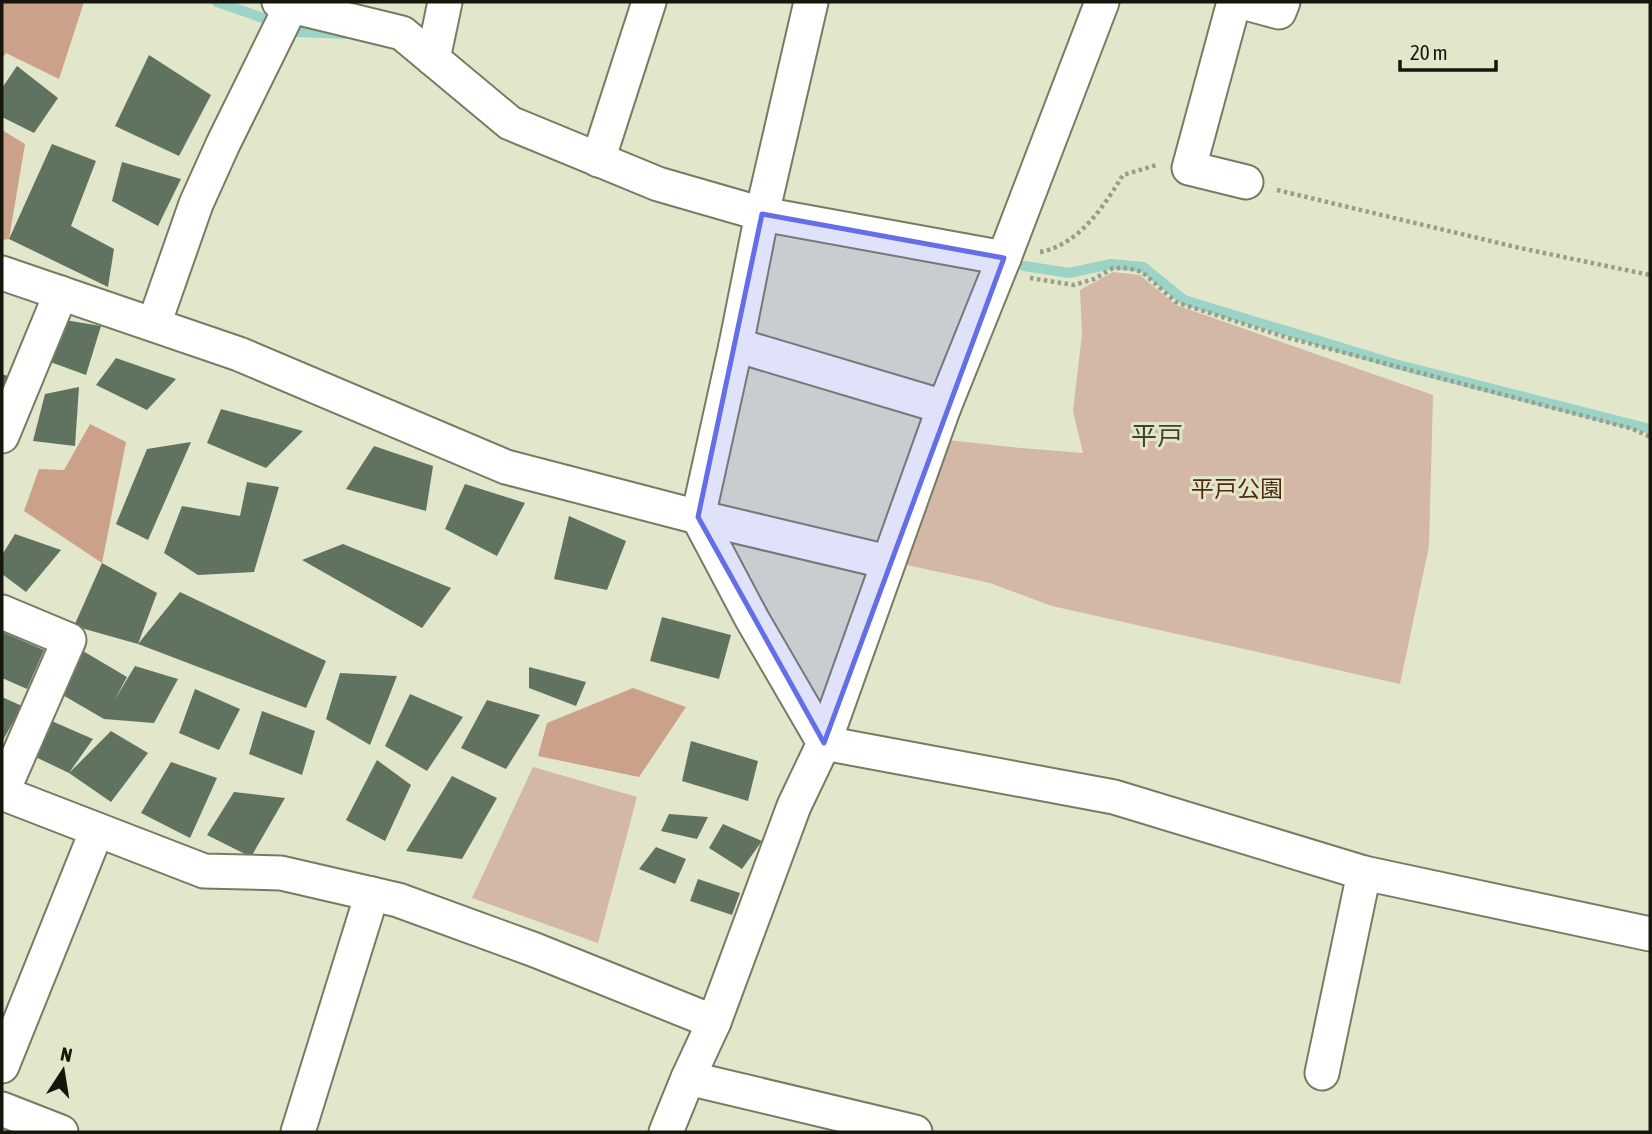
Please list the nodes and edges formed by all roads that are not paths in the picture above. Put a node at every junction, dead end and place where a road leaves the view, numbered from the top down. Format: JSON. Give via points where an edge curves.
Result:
{"nodes":[{"id":1,"x":445,"y":2,"type":"edge"},
{"id":2,"x":649,"y":2,"type":"edge"},
{"id":3,"x":811,"y":2,"type":"edge"},
{"id":4,"x":1102,"y":2,"type":"edge"},
{"id":5,"x":1234,"y":2,"type":"edge"},
{"id":6,"x":1242,"y":2,"type":"edge"},
{"id":7,"x":1283,"y":2,"type":"edge"},
{"id":8,"x":285,"y":4,"type":"edge"},
{"id":9,"x":433,"y":59,"type":"junction"},
{"id":10,"x":598,"y":160,"type":"junction"},
{"id":11,"x":1246,"y":182,"type":"road end"},
{"id":12,"x":762,"y":214,"type":"junction"},
{"id":13,"x":1001,"y":265,"type":"junction"},
{"id":14,"x":2,"y":272,"type":"edge"},
{"id":15,"x":61,"y":293,"type":"junction"},
{"id":16,"x":154,"y":324,"type":"junction"},
{"id":17,"x":736,"y":345,"type":"junction"},
{"id":18,"x":944,"y":407,"type":"junction"},
{"id":19,"x":2,"y":436,"type":"edge"},
{"id":20,"x":698,"y":517,"type":"junction"},
{"id":21,"x":888,"y":562,"type":"junction"},
{"id":22,"x":2,"y":612,"type":"edge"},
{"id":23,"x":824,"y":743,"type":"junction"},
{"id":24,"x":2,"y":793,"type":"edge"},
{"id":25,"x":97,"y":830,"type":"junction"},
{"id":26,"x":1364,"y":873,"type":"junction"},
{"id":27,"x":372,"y":894,"type":"junction"},
{"id":28,"x":1650,"y":934,"type":"edge"},
{"id":29,"x":714,"y":1023,"type":"junction"},
{"id":30,"x":2,"y":1066,"type":"edge"},
{"id":31,"x":1322,"y":1073,"type":"dead end"},
{"id":32,"x":688,"y":1078,"type":"junction"},
{"id":33,"x":2,"y":1109,"type":"edge"},
{"id":34,"x":853,"y":1126,"type":"edge"},
{"id":35,"x":61,"y":1132,"type":"edge"},
{"id":36,"x":298,"y":1132,"type":"edge"},
{"id":37,"x":666,"y":1132,"type":"edge"},
{"id":38,"x":915,"y":1132,"type":"edge"}],
"edges":[{"from":1,"to":9,"type":"street"},
{"from":2,"to":10,"type":"street"},
{"from":3,"to":12,"type":"street"},
{"from":4,"to":13,"type":"street"},
{"from":5,"to":11,"type":"street","via":[[1189,168]]},
{"from":6,"to":7,"type":"street","via":[[1279,12]]},
{"from":8,"to":9,"type":"street","via":[[402,33]]},
{"from":8,"to":16,"type":"street","via":[[196,204]]},
{"from":9,"to":10,"type":"street","via":[[510,123]]},
{"from":10,"to":12,"type":"street","via":[[658,184]]},
{"from":12,"to":13,"type":"street"},
{"from":12,"to":17,"type":"street"},
{"from":13,"to":18,"type":"street"},
{"from":14,"to":15,"type":"street"},
{"from":15,"to":16,"type":"street"},
{"from":15,"to":19,"type":"street"},
{"from":16,"to":20,"type":"street","via":[[239,354],[506,467]]},
{"from":17,"to":18,"type":"street"},
{"from":17,"to":20,"type":"street"},
{"from":18,"to":21,"type":"street"},
{"from":20,"to":21,"type":"street"},
{"from":20,"to":23,"type":"street"},
{"from":21,"to":23,"type":"street"},
{"from":22,"to":24,"type":"street","via":[[69,640]]},
{"from":23,"to":26,"type":"street","via":[[1114,797]]},
{"from":23,"to":29,"type":"street","via":[[794,806]]},
{"from":24,"to":25,"type":"street"},
{"from":25,"to":27,"type":"street","via":[[204,871],[281,873]]},
{"from":25,"to":30,"type":"street"},
{"from":26,"to":28,"type":"street"},
{"from":26,"to":31,"type":"street"},
{"from":27,"to":29,"type":"street","via":[[535,950]]},
{"from":27,"to":36,"type":"street"},
{"from":29,"to":32,"type":"street"},
{"from":32,"to":34,"type":"street"},
{"from":32,"to":37,"type":"street"},
{"from":33,"to":35,"type":"street"},
{"from":34,"to":38,"type":"street"}]}
